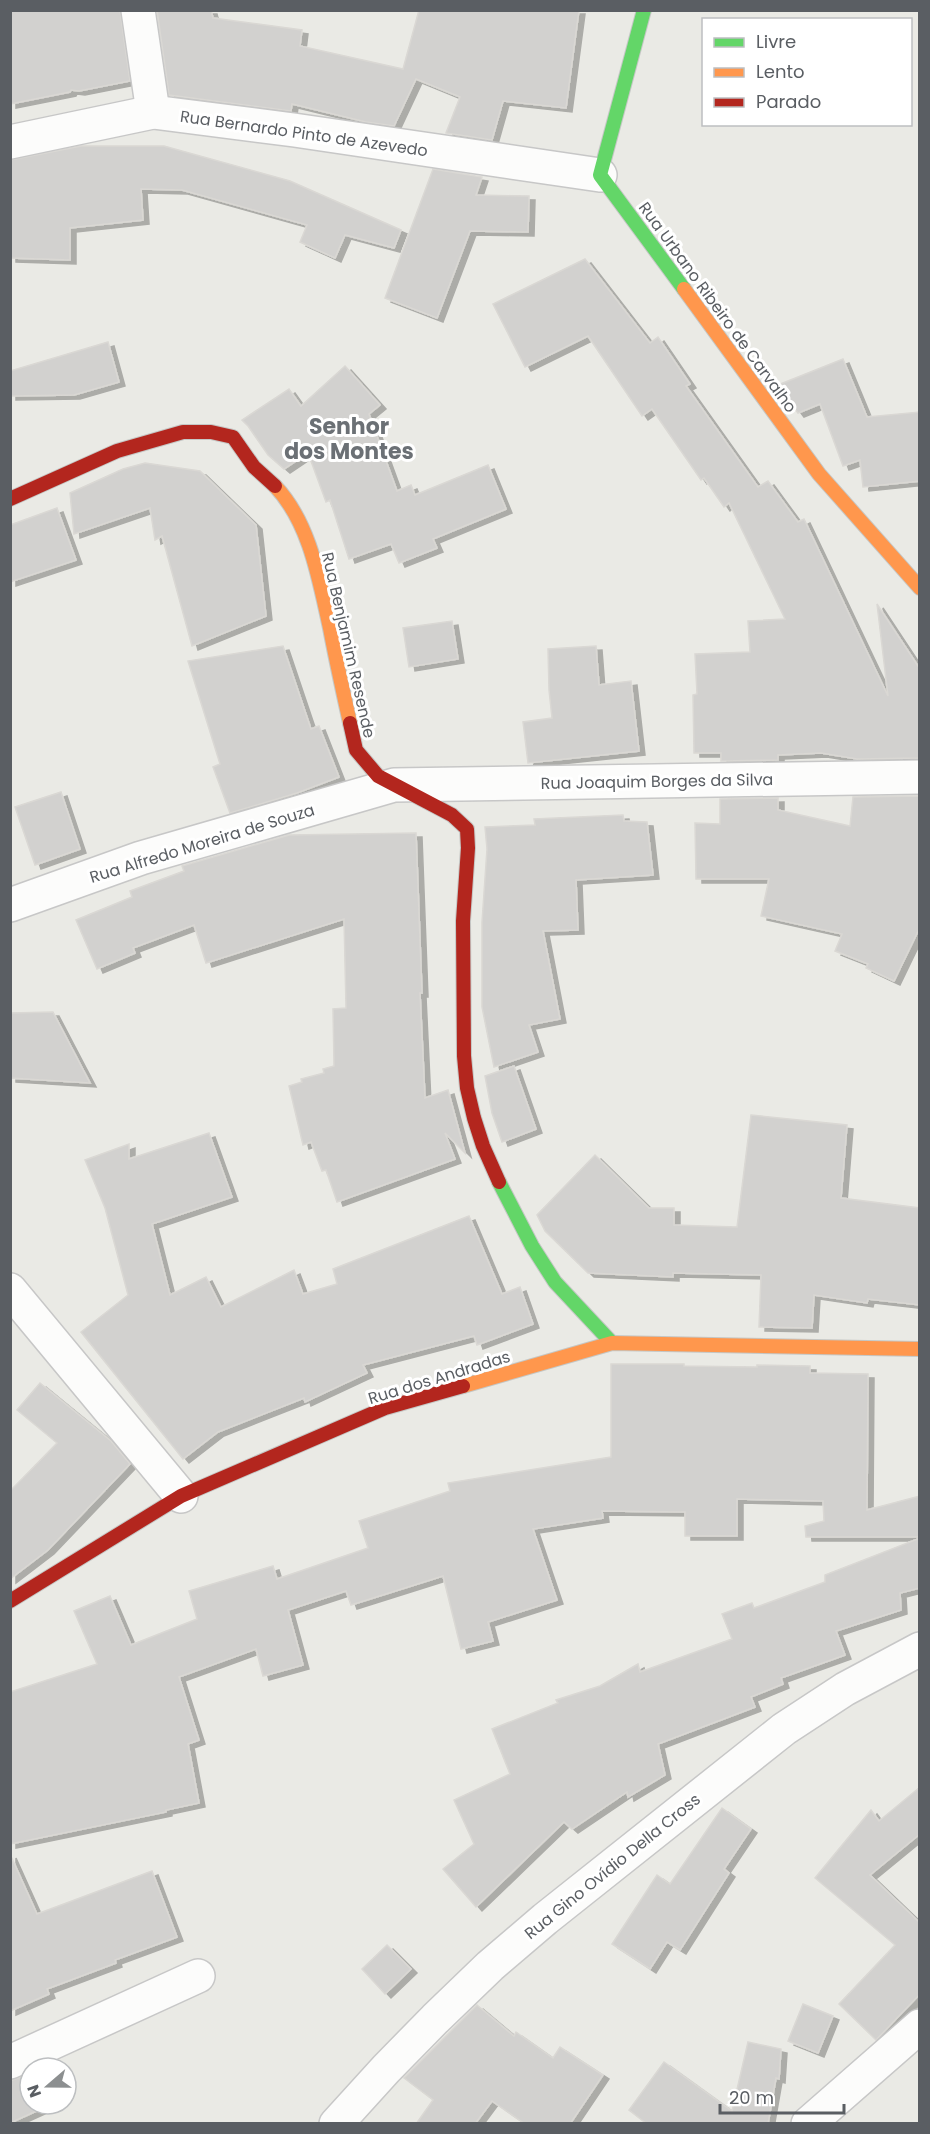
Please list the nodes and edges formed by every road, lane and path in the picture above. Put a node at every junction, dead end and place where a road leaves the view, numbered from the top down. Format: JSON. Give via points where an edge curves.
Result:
{"nodes":[{"id":1,"x":138,"y":10,"type":"edge"},
{"id":2,"x":644,"y":10,"type":"edge"},
{"id":3,"x":153,"y":112,"type":"junction"},
{"id":4,"x":10,"y":142,"type":"edge"},
{"id":5,"x":600,"y":175,"type":"junction"},
{"id":6,"x":10,"y":499,"type":"edge"},
{"id":7,"x":920,"y":588,"type":"edge"},
{"id":8,"x":920,"y":777,"type":"edge"},
{"id":9,"x":394,"y":785,"type":"junction"},
{"id":10,"x":10,"y":905,"type":"edge"},
{"id":11,"x":10,"y":1290,"type":"edge"},
{"id":12,"x":612,"y":1343,"type":"junction"},
{"id":13,"x":920,"y":1349,"type":"edge"},
{"id":14,"x":181,"y":1496,"type":"junction"},
{"id":15,"x":10,"y":1601,"type":"edge"},
{"id":16,"x":920,"y":1649,"type":"edge"},
{"id":17,"x":198,"y":1976,"type":"dead end"},
{"id":18,"x":920,"y":2026,"type":"edge"},
{"id":19,"x":10,"y":2062,"type":"edge"},
{"id":20,"x":336,"y":2124,"type":"edge"},
{"id":21,"x":808,"y":2124,"type":"edge"}],
"edges":[{"from":1,"to":3,"type":"street"},
{"from":2,"to":5,"type":"street"},
{"from":3,"to":4,"type":"street","name":"Rua Bernardo Pinto de Azevedo"},
{"from":3,"to":5,"type":"street","name":"Rua Bernardo Pinto de Azevedo"},
{"from":5,"to":7,"type":"street","name":"Rua Urbano Ribeiro de Carvalho","via":[[819,474]]},
{"from":6,"to":9,"type":"street","name":"Rua Benjamim Resende","via":[[117,451],[183,432],[232,437],[254,467],[277,488],[299,522],[322,592],[356,750],[378,776]]},
{"from":8,"to":9,"type":"street","name":"Rua Joaquim Borges da Silva"},
{"from":9,"to":10,"type":"street","name":"Rua Alfredo Moreira de Souza","via":[[141,858]]},
{"from":9,"to":12,"type":"street","name":"Rua Benjamim Resende","via":[[452,815],[467,829],[464,1056],[474,1118],[498,1181],[532,1246],[555,1282]]},
{"from":11,"to":14,"type":"street"},
{"from":12,"to":13,"type":"street","name":"Rua dos Andradas"},
{"from":12,"to":14,"type":"street","name":"Rua dos Andradas","via":[[385,1408]]},
{"from":14,"to":15,"type":"street","name":"Rua dos Andradas"},
{"from":16,"to":20,"type":"street","name":"Rua Gino Ovídio Della Cross","via":[[845,1689],[784,1729],[545,1919],[459,1996]]},
{"from":17,"to":19,"type":"street"},
{"from":18,"to":21,"type":"street"}]}
